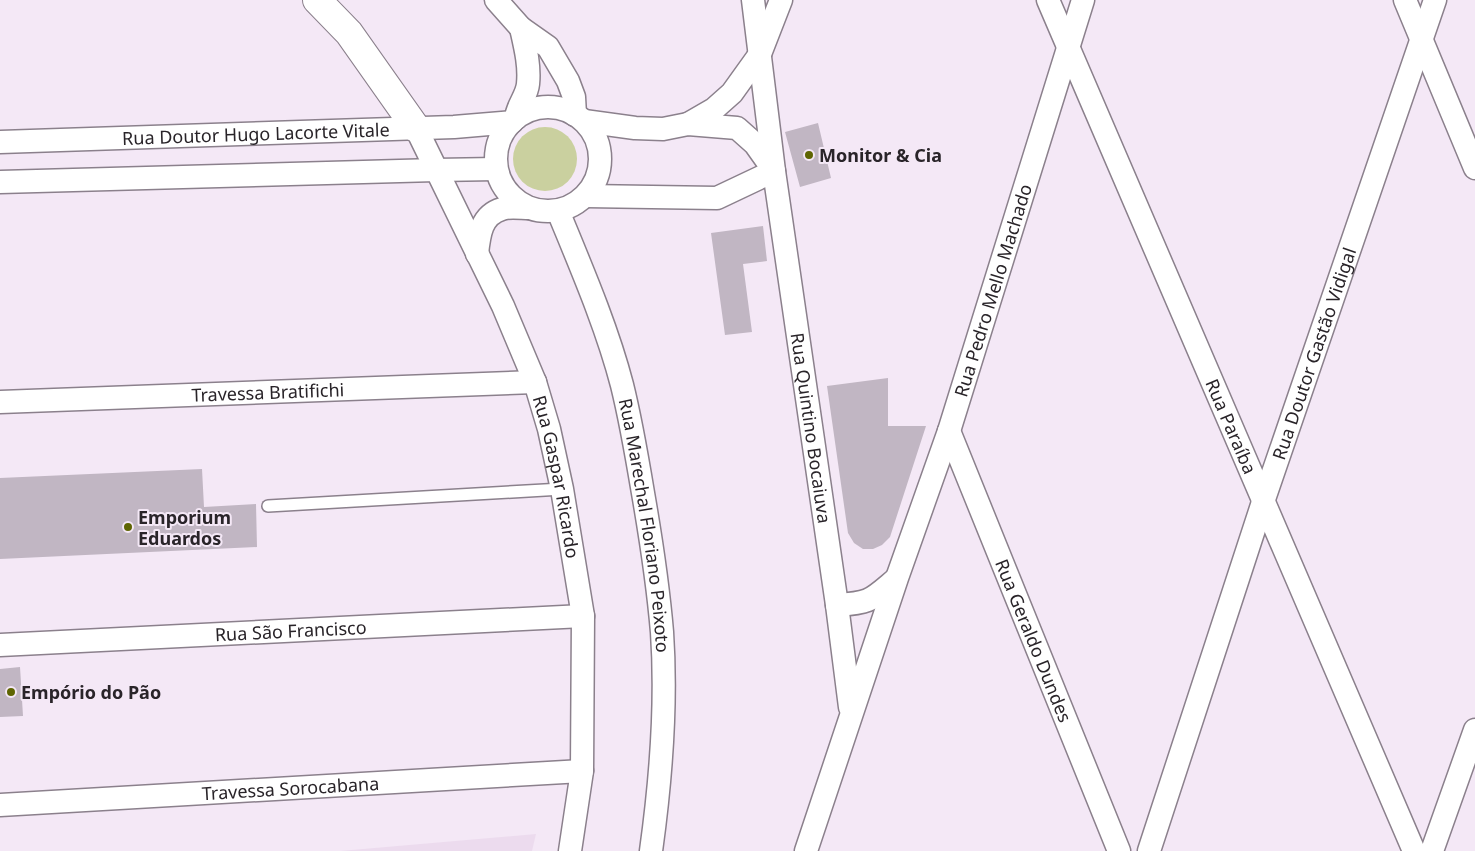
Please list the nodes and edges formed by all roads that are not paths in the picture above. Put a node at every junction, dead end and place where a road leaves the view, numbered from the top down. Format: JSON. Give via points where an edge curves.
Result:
{"nodes":[{"id":1,"x":317,"y":0,"type":"edge"},
{"id":2,"x":496,"y":0,"type":"edge"},
{"id":3,"x":753,"y":0,"type":"edge"},
{"id":4,"x":781,"y":0,"type":"edge"},
{"id":5,"x":1048,"y":0,"type":"edge"},
{"id":6,"x":1083,"y":0,"type":"edge"},
{"id":7,"x":1405,"y":0,"type":"edge"},
{"id":8,"x":1435,"y":0,"type":"edge"},
{"id":9,"x":521,"y":28,"type":"junction"},
{"id":10,"x":1422,"y":39,"type":"junction"},
{"id":11,"x":1068,"y":46,"type":"junction"},
{"id":12,"x":760,"y":54,"type":"junction"},
{"id":13,"x":579,"y":118,"type":"junction"},
{"id":14,"x":514,"y":120,"type":"junction"},
{"id":15,"x":688,"y":124,"type":"junction"},
{"id":16,"x":416,"y":128,"type":"junction"},
{"id":17,"x":0,"y":142,"type":"edge"},
{"id":18,"x":1475,"y":168,"type":"edge"},
{"id":19,"x":496,"y":169,"type":"junction"},
{"id":20,"x":436,"y":170,"type":"junction"},
{"id":21,"x":774,"y":170,"type":"junction"},
{"id":22,"x":0,"y":182,"type":"edge"},
{"id":23,"x":586,"y":196,"type":"junction"},
{"id":24,"x":529,"y":208,"type":"junction"},
{"id":25,"x":558,"y":211,"type":"junction"},
{"id":26,"x":477,"y":254,"type":"junction"},
{"id":27,"x":535,"y":382,"type":"junction"},
{"id":28,"x":0,"y":402,"type":"edge"},
{"id":29,"x":949,"y":431,"type":"junction"},
{"id":30,"x":562,"y":489,"type":"junction"},
{"id":31,"x":1263,"y":502,"type":"junction"},
{"id":32,"x":268,"y":506,"type":"dead end"},
{"id":33,"x":897,"y":578,"type":"junction"},
{"id":34,"x":837,"y":604,"type":"junction"},
{"id":35,"x":583,"y":616,"type":"junction"},
{"id":36,"x":0,"y":645,"type":"edge"},
{"id":37,"x":851,"y":713,"type":"junction"},
{"id":38,"x":1475,"y":730,"type":"edge"},
{"id":39,"x":582,"y":771,"type":"junction"},
{"id":40,"x":0,"y":806,"type":"edge"},
{"id":41,"x":570,"y":851,"type":"edge"},
{"id":42,"x":651,"y":851,"type":"edge"},
{"id":43,"x":806,"y":851,"type":"edge"},
{"id":44,"x":1119,"y":851,"type":"edge"},
{"id":45,"x":1148,"y":851,"type":"edge"},
{"id":46,"x":1414,"y":851,"type":"edge"},
{"id":47,"x":1432,"y":851,"type":"edge"}],
"edges":[{"from":1,"to":16,"type":"street","via":[[349,33]]},
{"from":2,"to":9,"type":"street"},
{"from":3,"to":12,"type":"street","name":"Rua Quintino Bocaiuva"},
{"from":4,"to":12,"type":"street"},
{"from":5,"to":11,"type":"street","name":"Rua Paraíba"},
{"from":6,"to":11,"type":"street","name":"Rua Pedro Mello Machado"},
{"from":7,"to":10,"type":"street"},
{"from":8,"to":10,"type":"street","name":"Rua Doutor Gastão Vidigal"},
{"from":9,"to":13,"type":"street","via":[[548,47],[571,89]]},
{"from":9,"to":14,"type":"street","via":[[527,56],[528,86]]},
{"from":10,"to":18,"type":"street"},
{"from":10,"to":31,"type":"street","name":"Rua Doutor Gastão Vidigal"},
{"from":11,"to":29,"type":"street","name":"Rua Pedro Mello Machado"},
{"from":11,"to":31,"type":"street","name":"Rua Paraíba"},
{"from":12,"to":15,"type":"street","via":[[732,92],[714,109]]},
{"from":12,"to":21,"type":"street","name":"Rua Quintino Bocaiuva"},
{"from":13,"to":14,"type":"street","via":[[556,108],[535,109]]},
{"from":13,"to":15,"type":"street","via":[[635,128],[663,129]]},
{"from":13,"to":23,"type":"street","via":[[596,137],[600,158],[597,178]]},
{"from":14,"to":16,"type":"street","name":"Rua Doutor Hugo Lacorte Vitale","via":[[454,128]]},
{"from":14,"to":19,"type":"street","via":[[501,136],[496,152]]},
{"from":15,"to":21,"type":"street","via":[[737,128],[755,144]]},
{"from":16,"to":17,"type":"street","name":"Rua Doutor Hugo Lacorte Vitale"},
{"from":16,"to":20,"type":"street","name":"Rua Gaspar Ricardo"},
{"from":19,"to":20,"type":"street"},
{"from":19,"to":24,"type":"street","via":[[502,186],[514,200]]},
{"from":20,"to":22,"type":"street"},
{"from":20,"to":26,"type":"street","name":"Rua Gaspar Ricardo"},
{"from":21,"to":23,"type":"street","via":[[717,198]]},
{"from":21,"to":34,"type":"street","name":"Rua Quintino Bocaiuva"},
{"from":23,"to":25,"type":"street"},
{"from":24,"to":25,"type":"street"},
{"from":24,"to":26,"type":"street","via":[[502,208],[486,218],[479,232]]},
{"from":25,"to":42,"type":"street","name":"Rua Marechal Floriano Peixoto","via":[[604,330],[621,384],[654,557],[662,632],[663,692],[662,747]]},
{"from":26,"to":27,"type":"street","name":"Rua Gaspar Ricardo","via":[[504,306]]},
{"from":27,"to":28,"type":"street","name":"Travessa Bratifichi"},
{"from":27,"to":30,"type":"street","name":"Rua Gaspar Ricardo"},
{"from":29,"to":33,"type":"street","name":"Rua Pedro Mello Machado"},
{"from":29,"to":44,"type":"street","name":"Rua Geraldo Dundes"},
{"from":30,"to":32,"type":"lane"},
{"from":30,"to":35,"type":"street","name":"Rua Gaspar Ricardo"},
{"from":31,"to":45,"type":"street","name":"Rua Doutor Gastão Vidigal"},
{"from":31,"to":46,"type":"street","name":"Rua Paraíba"},
{"from":33,"to":34,"type":"street","name":"Rua Pedro Mello Machado","via":[[873,599],[861,604]]},
{"from":33,"to":37,"type":"street","name":"Rua Pedro Mello Machado"},
{"from":34,"to":37,"type":"street","name":"Rua Quintino Bocaiuva"},
{"from":35,"to":36,"type":"street","name":"Rua São Francisco"},
{"from":35,"to":39,"type":"street","name":"Rua Gaspar Ricardo"},
{"from":37,"to":43,"type":"street","name":"Rua Quintino Bocaiuva"},
{"from":38,"to":47,"type":"street"},
{"from":39,"to":40,"type":"street","name":"Travessa Sorocabana"},
{"from":39,"to":41,"type":"street","name":"Rua Gaspar Ricardo"}]}
